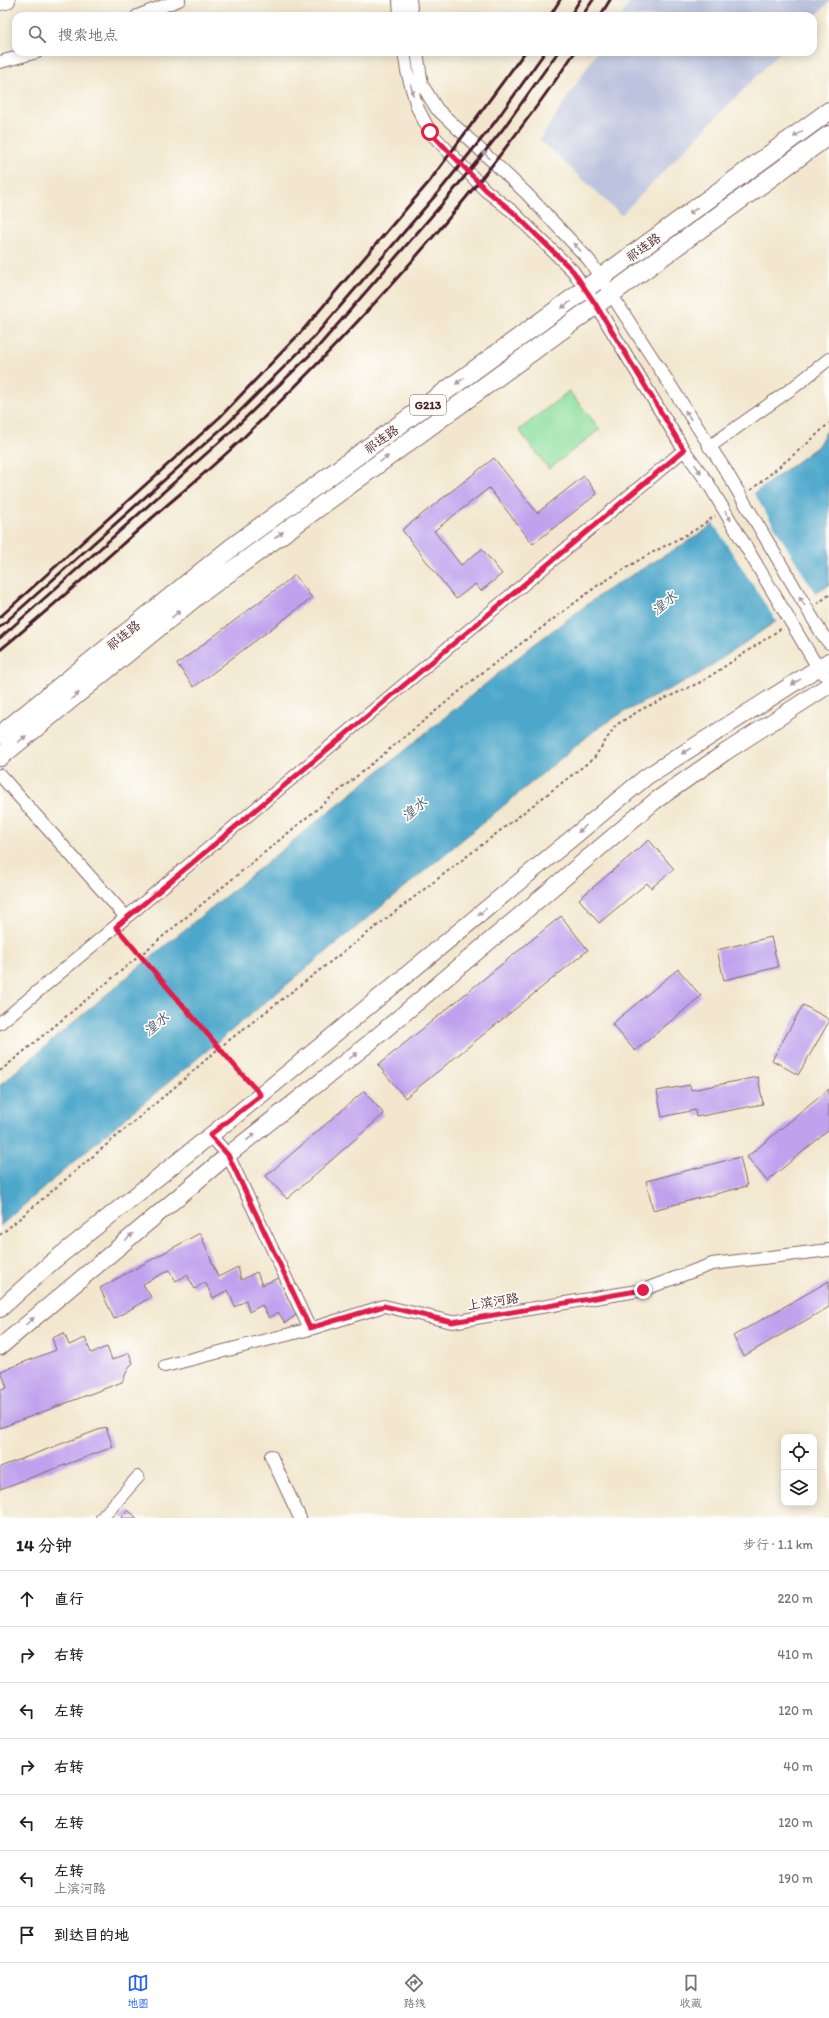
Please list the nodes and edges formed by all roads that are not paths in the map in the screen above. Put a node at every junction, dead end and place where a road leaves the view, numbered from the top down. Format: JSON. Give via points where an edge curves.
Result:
{"nodes":[{"id":1,"x":6,"y":0,"type":"edge"},
{"id":2,"x":180,"y":0,"type":"edge"},
{"id":3,"x":398,"y":0,"type":"edge"},
{"id":4,"x":410,"y":0,"type":"edge"},
{"id":5,"x":0,"y":1,"type":"edge"},
{"id":6,"x":148,"y":12,"type":"edge"},
{"id":7,"x":400,"y":12,"type":"edge"},
{"id":8,"x":412,"y":12,"type":"edge"},
{"id":9,"x":22,"y":56,"type":"edge"},
{"id":10,"x":405,"y":56,"type":"edge"},
{"id":11,"x":418,"y":56,"type":"edge"},
{"id":12,"x":0,"y":62,"type":"edge"},
{"id":13,"x":829,"y":111,"type":"edge"},
{"id":14,"x":829,"y":135,"type":"edge"},
{"id":15,"x":601,"y":278,"type":"junction"},
{"id":16,"x":587,"y":290,"type":"junction"},
{"id":17,"x":603,"y":299,"type":"junction"},
{"id":18,"x":829,"y":359,"type":"edge"},
{"id":19,"x":709,"y":447,"type":"junction"},
{"id":20,"x":684,"y":450,"type":"junction"},
{"id":21,"x":826,"y":639,"type":"edge"},
{"id":22,"x":825,"y":669,"type":"edge"},
{"id":23,"x":829,"y":685,"type":"edge"},
{"id":24,"x":39,"y":714,"type":"junction"},
{"id":25,"x":0,"y":735,"type":"edge"},
{"id":26,"x":0,"y":757,"type":"edge"},
{"id":27,"x":0,"y":775,"type":"edge"},
{"id":28,"x":126,"y":918,"type":"junction"},
{"id":29,"x":0,"y":1023,"type":"edge"},
{"id":30,"x":210,"y":1135,"type":"junction"},
{"id":31,"x":228,"y":1155,"type":"junction"},
{"id":32,"x":829,"y":1250,"type":"edge"},
{"id":33,"x":0,"y":1309,"type":"edge"},
{"id":34,"x":310,"y":1328,"type":"junction"},
{"id":35,"x":0,"y":1347,"type":"edge"},
{"id":36,"x":166,"y":1366,"type":"dead end"},
{"id":37,"x":271,"y":1456,"type":"dead end"},
{"id":38,"x":138,"y":1477,"type":"dead end"},
{"id":39,"x":102,"y":1518,"type":"edge"},
{"id":40,"x":300,"y":1518,"type":"edge"}],
"edges":[{"from":1,"to":5,"type":"highway"},
{"from":2,"to":6,"type":"street"},
{"from":3,"to":7,"type":"street"},
{"from":4,"to":8,"type":"street"},
{"from":9,"to":12,"type":"street"},
{"from":10,"to":16,"type":"street","one_way":true,"via":[[417,107],[430,132],[486,190],[513,212],[573,271]]},
{"from":15,"to":11,"type":"street","one_way":true,"via":[[589,260],[526,192],[437,109],[422,85]]},
{"from":13,"to":15,"type":"highway","name":"祁连路","number":"G213","one_way":true},
{"from":14,"to":17,"type":"highway","name":"祁连路","number":"G213"},
{"from":15,"to":16,"type":"highway","name":"祁连路","number":"G213"},
{"from":15,"to":17,"type":"street"},
{"from":16,"to":17,"type":"street"},
{"from":16,"to":24,"type":"highway","name":"祁连路","number":"G213","one_way":true,"via":[[231,548]]},
{"from":19,"to":17,"type":"street","one_way":true},
{"from":17,"to":20,"type":"street"},
{"from":24,"to":17,"type":"highway","name":"祁连路","number":"G213","one_way":true},
{"from":18,"to":19,"type":"street"},
{"from":21,"to":19,"type":"street","one_way":true,"bridge":true,"via":[[726,471]]},
{"from":20,"to":22,"type":"street","one_way":true,"bridge":true,"via":[[708,483],[805,646]]},
{"from":20,"to":28,"type":"street"},
{"from":22,"to":30,"type":"main road","one_way":true,"via":[[646,777]]},
{"from":31,"to":23,"type":"main road","one_way":true,"via":[[368,1044],[655,801],[724,752]]},
{"from":24,"to":25,"type":"highway","name":"祁连路","number":"G213"},
{"from":26,"to":24,"type":"highway","name":"祁连路","number":"G213","one_way":true},
{"from":27,"to":28,"type":"street"},
{"from":28,"to":29,"type":"street"},
{"from":30,"to":31,"type":"street"},
{"from":30,"to":33,"type":"main road","via":[[52,1262]]},
{"from":31,"to":34,"type":"street"},
{"from":35,"to":31,"type":"main road","one_way":true},
{"from":32,"to":34,"type":"street","name":"上滨河路","via":[[712,1264],[643,1290],[452,1322],[384,1306]]},
{"from":34,"to":36,"type":"street","name":"上滨河路"},
{"from":37,"to":40,"type":"street"},
{"from":38,"to":39,"type":"street"}]}
